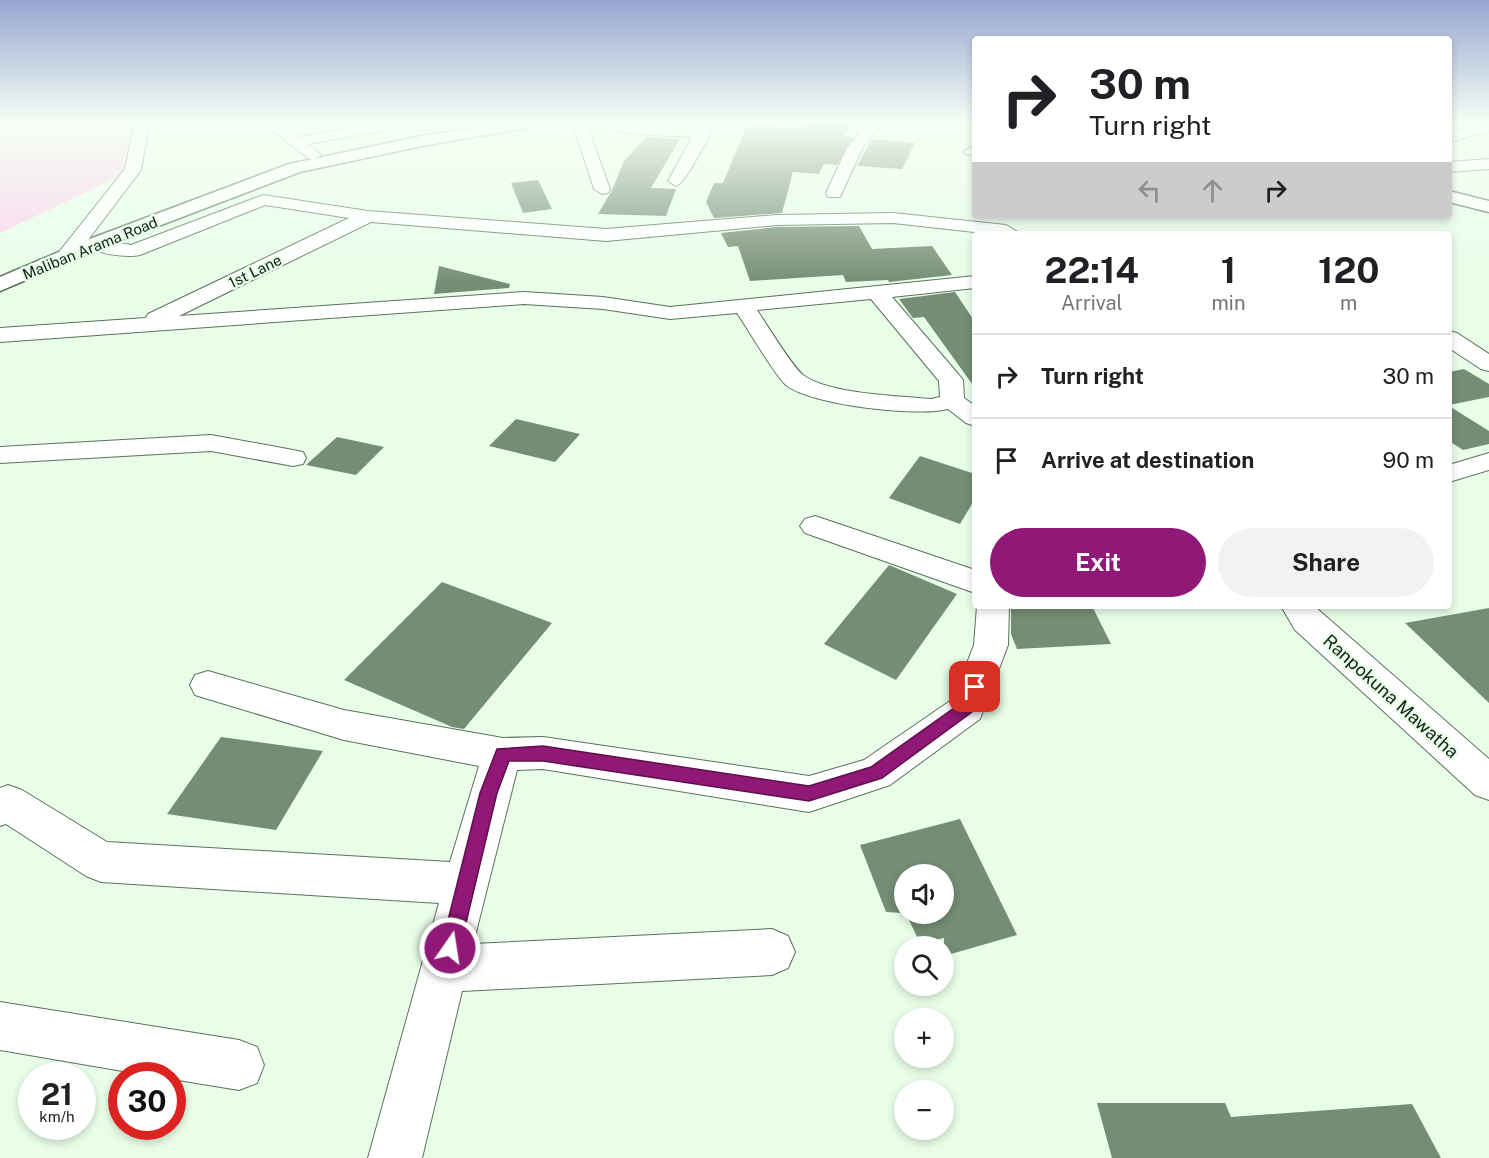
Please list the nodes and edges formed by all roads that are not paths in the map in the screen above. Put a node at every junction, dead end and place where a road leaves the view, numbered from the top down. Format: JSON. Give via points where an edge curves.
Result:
{"nodes":[{"id":1,"x":128,"y":176,"type":"edge"},
{"id":2,"x":274,"y":176,"type":"edge"},
{"id":3,"x":598,"y":176,"type":"edge"},
{"id":4,"x":679,"y":176,"type":"edge"},
{"id":5,"x":842,"y":176,"type":"edge"},
{"id":6,"x":676,"y":181,"type":"dead end"},
{"id":7,"x":1452,"y":186,"type":"edge"},
{"id":8,"x":1479,"y":186,"type":"dead end"},
{"id":9,"x":602,"y":189,"type":"dead end"},
{"id":10,"x":834,"y":193,"type":"dead end"},
{"id":11,"x":1452,"y":197,"type":"edge"},
{"id":12,"x":1489,"y":207,"type":"edge"},
{"id":13,"x":368,"y":216,"type":"junction"},
{"id":14,"x":1008,"y":231,"type":"edge"},
{"id":15,"x":94,"y":244,"type":"junction"},
{"id":16,"x":66,"y":256,"type":"junction"},
{"id":17,"x":972,"y":282,"type":"edge"},
{"id":18,"x":0,"y":285,"type":"edge"},
{"id":19,"x":876,"y":291,"type":"junction"},
{"id":20,"x":744,"y":307,"type":"junction"},
{"id":21,"x":142,"y":326,"type":"junction"},
{"id":22,"x":0,"y":335,"type":"edge"},
{"id":23,"x":1452,"y":340,"type":"edge"},
{"id":24,"x":1489,"y":364,"type":"edge"},
{"id":25,"x":952,"y":401,"type":"junction"},
{"id":26,"x":972,"y":416,"type":"edge"},
{"id":27,"x":0,"y":455,"type":"edge"},
{"id":28,"x":293,"y":458,"type":"dead end"},
{"id":29,"x":1489,"y":460,"type":"edge"},
{"id":30,"x":1452,"y":473,"type":"edge"},
{"id":31,"x":815,"y":526,"type":"dead end"},
{"id":32,"x":972,"y":581,"type":"edge"},
{"id":33,"x":993,"y":609,"type":"edge"},
{"id":34,"x":1299,"y":609,"type":"edge"},
{"id":35,"x":208,"y":685,"type":"dead end"},
{"id":36,"x":503,"y":754,"type":"junction"},
{"id":37,"x":1489,"y":783,"type":"edge"},
{"id":38,"x":0,"y":808,"type":"edge"},
{"id":39,"x":465,"y":884,"type":"junction"},
{"id":40,"x":772,"y":952,"type":"dead end"},
{"id":41,"x":446,"y":969,"type":"junction"},
{"id":42,"x":0,"y":1026,"type":"edge"},
{"id":43,"x":239,"y":1065,"type":"dead end"},
{"id":44,"x":395,"y":1158,"type":"edge"}],
"edges":[{"from":1,"to":16,"type":"street"},
{"from":2,"to":15,"type":"street","name":"Maliban Arama Road"},
{"from":3,"to":9,"type":"street"},
{"from":4,"to":6,"type":"street"},
{"from":5,"to":10,"type":"street"},
{"from":7,"to":8,"type":"street"},
{"from":11,"to":12,"type":"street"},
{"from":13,"to":14,"type":"street","via":[[606,235],[777,220],[893,218]]},
{"from":13,"to":15,"type":"street","via":[[263,200],[133,252]]},
{"from":13,"to":21,"type":"street","name":"1st Lane"},
{"from":15,"to":16,"type":"street","name":"Maliban Arama Road"},
{"from":16,"to":18,"type":"street","name":"Maliban Arama Road"},
{"from":17,"to":19,"type":"street"},
{"from":19,"to":20,"type":"street"},
{"from":19,"to":25,"type":"street","via":[[951,380]]},
{"from":20,"to":21,"type":"street","via":[[670,313],[603,303],[524,298]]},
{"from":20,"to":25,"type":"street","via":[[795,380],[818,390],[875,402],[932,406]]},
{"from":21,"to":22,"type":"street"},
{"from":23,"to":24,"type":"street"},
{"from":25,"to":26,"type":"street"},
{"from":27,"to":28,"type":"street","via":[[212,443]]},
{"from":29,"to":30,"type":"street"},
{"from":31,"to":32,"type":"street"},
{"from":33,"to":36,"type":"street","via":[[991,645],[967,708],[876,773],[809,794],[543,753]]},
{"from":34,"to":37,"type":"street","name":"Ranpokuna Mawatha","via":[[1307,621]]},
{"from":35,"to":36,"type":"street","via":[[344,725]]},
{"from":36,"to":39,"type":"street"},
{"from":38,"to":39,"type":"street","via":[[9,803],[101,862]]},
{"from":39,"to":41,"type":"street"},
{"from":40,"to":41,"type":"street"},
{"from":41,"to":44,"type":"street"},
{"from":42,"to":43,"type":"street"}]}
